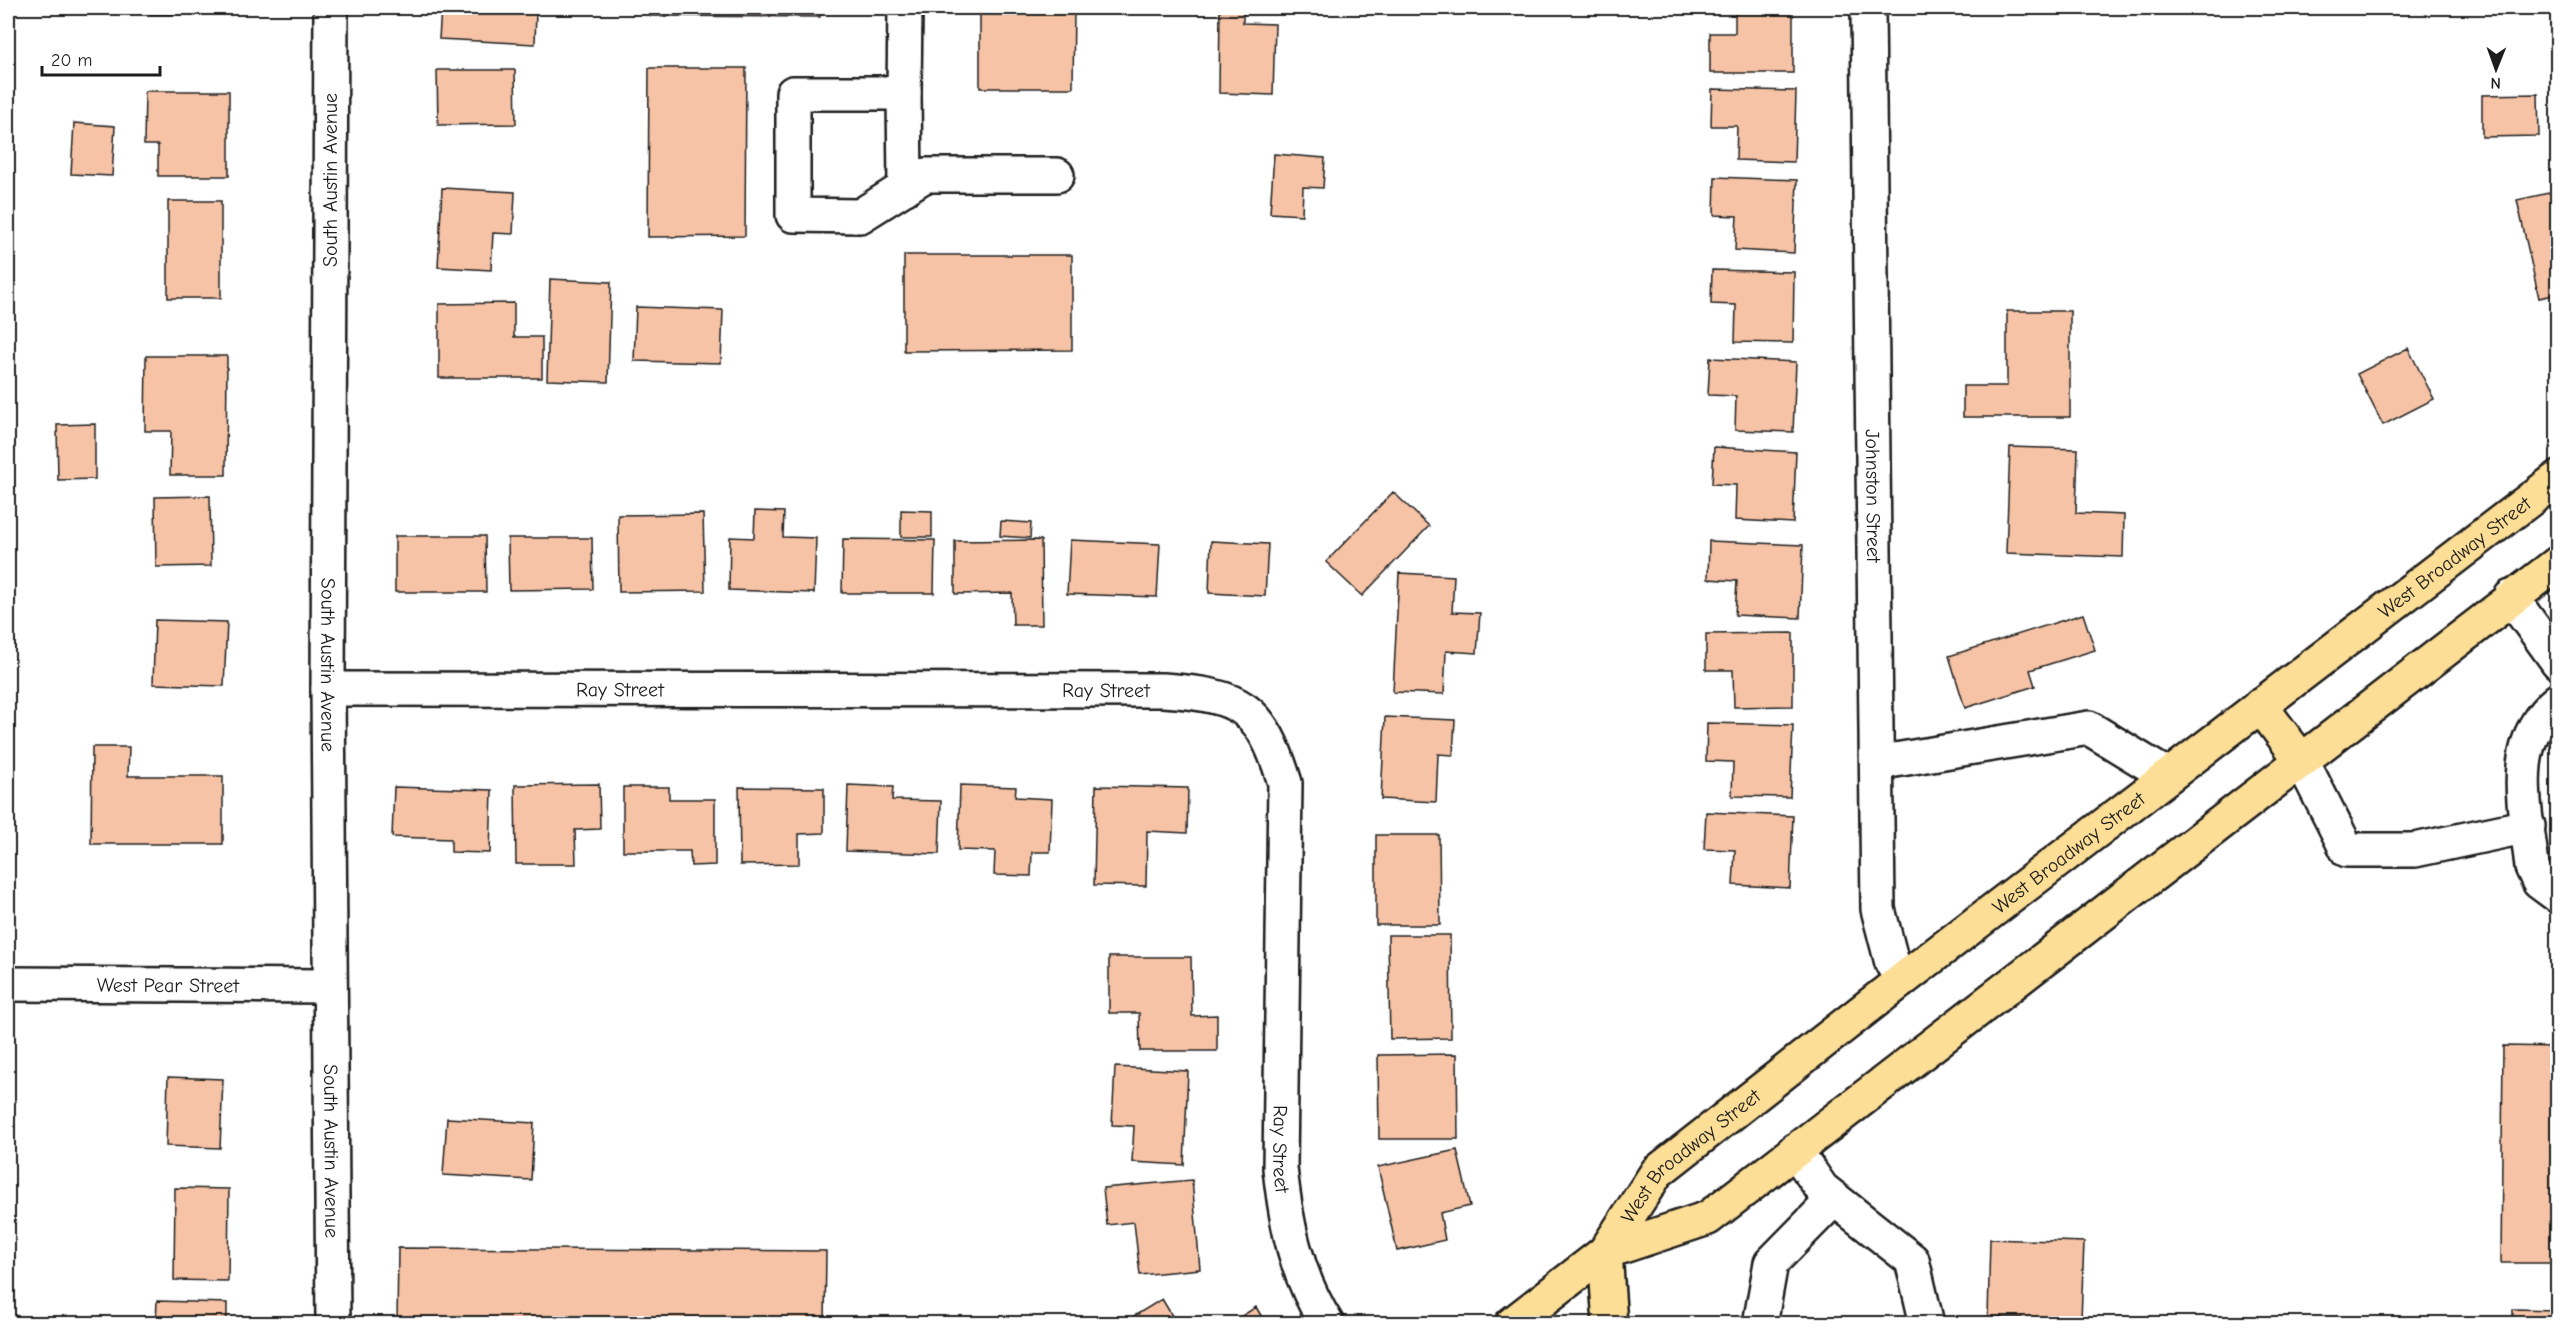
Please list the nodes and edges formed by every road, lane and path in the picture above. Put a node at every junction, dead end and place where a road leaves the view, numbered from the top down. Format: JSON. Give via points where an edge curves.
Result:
{"nodes":[{"id":1,"x":331,"y":8,"type":"edge"},
{"id":2,"x":905,"y":8,"type":"edge"},
{"id":3,"x":1868,"y":8,"type":"edge"},
{"id":4,"x":904,"y":93,"type":"junction"},
{"id":5,"x":1057,"y":175,"type":"dead end"},
{"id":6,"x":905,"y":188,"type":"junction"},
{"id":7,"x":2558,"y":478,"type":"edge"},
{"id":8,"x":2558,"y":562,"type":"edge"},
{"id":9,"x":2511,"y":597,"type":"junction"},
{"id":10,"x":2558,"y":662,"type":"edge"},
{"id":11,"x":328,"y":689,"type":"junction"},
{"id":12,"x":2558,"y":700,"type":"edge"},
{"id":13,"x":2260,"y":705,"type":"junction"},
{"id":14,"x":2301,"y":761,"type":"junction"},
{"id":15,"x":1877,"y":764,"type":"junction"},
{"id":16,"x":2168,"y":776,"type":"junction"},
{"id":17,"x":2528,"y":826,"type":"junction"},
{"id":18,"x":2558,"y":896,"type":"edge"},
{"id":19,"x":1902,"y":980,"type":"junction"},
{"id":20,"x":8,"y":984,"type":"edge"},
{"id":21,"x":330,"y":986,"type":"junction"},
{"id":22,"x":1795,"y":1150,"type":"junction"},
{"id":23,"x":1834,"y":1199,"type":"junction"},
{"id":24,"x":1605,"y":1252,"type":"junction"},
{"id":25,"x":333,"y":1323,"type":"edge"},
{"id":26,"x":1327,"y":1323,"type":"edge"},
{"id":27,"x":1512,"y":1323,"type":"edge"},
{"id":28,"x":1610,"y":1323,"type":"edge"},
{"id":29,"x":1760,"y":1323,"type":"edge"},
{"id":30,"x":1927,"y":1323,"type":"edge"}],
"edges":[{"from":1,"to":11,"type":"street","name":"South Austin Avenue"},
{"from":2,"to":4,"type":"street"},
{"from":3,"to":15,"type":"street","name":"Johnston Street"},
{"from":4,"to":6,"type":"street"},
{"from":4,"to":6,"type":"street","via":[[793,93],[793,215],[860,216]]},
{"from":5,"to":6,"type":"street","via":[[925,176]]},
{"from":7,"to":13,"type":"main road","name":"West Broadway Street"},
{"from":8,"to":9,"type":"main road","name":"West Broadway Street"},
{"from":9,"to":10,"type":"street"},
{"from":9,"to":14,"type":"main road","name":"West Broadway Street"},
{"from":11,"to":21,"type":"street","name":"South Austin Avenue"},
{"from":11,"to":26,"type":"street","name":"Ray Street","via":[[1163,690],[1200,692],[1230,700],[1251,713],[1266,733],[1285,783],[1280,1168],[1285,1214],[1293,1251]]},
{"from":12,"to":17,"type":"street","via":[[2542,712],[2522,760]]},
{"from":13,"to":14,"type":"main road"},
{"from":13,"to":16,"type":"main road","name":"West Broadway Street"},
{"from":14,"to":17,"type":"street","via":[[2347,850],[2415,850]]},
{"from":14,"to":22,"type":"main road","name":"West Broadway Street"},
{"from":15,"to":16,"type":"street","via":[[2090,728]]},
{"from":15,"to":19,"type":"street","name":"Johnston Street","via":[[1878,909],[1892,963]]},
{"from":16,"to":19,"type":"main road","name":"West Broadway Street"},
{"from":17,"to":18,"type":"street","via":[[2532,867],[2540,882]]},
{"from":19,"to":24,"type":"main road","name":"West Broadway Street","via":[[1657,1172]]},
{"from":20,"to":21,"type":"street","name":"West Pear Street"},
{"from":21,"to":25,"type":"street","name":"South Austin Avenue"},
{"from":22,"to":23,"type":"street","via":[[1822,1190]]},
{"from":22,"to":24,"type":"main road","name":"West Broadway Street","via":[[1708,1218]]},
{"from":23,"to":29,"type":"street","via":[[1772,1263]]},
{"from":23,"to":30,"type":"street","via":[[1912,1260]]},
{"from":24,"to":27,"type":"main road","name":"West Broadway Street"},
{"from":24,"to":28,"type":"main road"}]}
